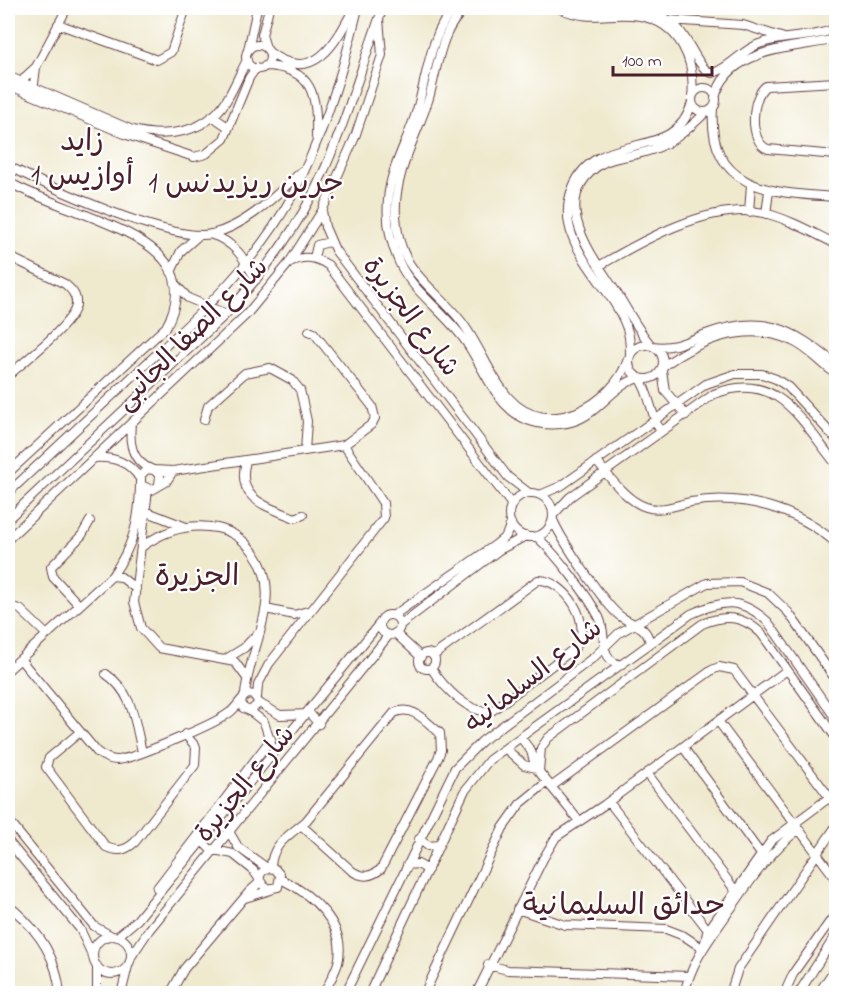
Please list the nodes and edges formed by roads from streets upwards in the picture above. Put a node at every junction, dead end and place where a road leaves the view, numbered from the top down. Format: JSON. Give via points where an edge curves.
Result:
{"nodes":[{"id":1,"x":68,"y":8,"type":"edge"},
{"id":2,"x":186,"y":8,"type":"edge"},
{"id":3,"x":257,"y":8,"type":"edge"},
{"id":4,"x":269,"y":8,"type":"edge"},
{"id":5,"x":356,"y":8,"type":"edge"},
{"id":6,"x":384,"y":8,"type":"edge"},
{"id":7,"x":454,"y":8,"type":"edge"},
{"id":8,"x":466,"y":8,"type":"edge"},
{"id":9,"x":558,"y":8,"type":"edge"},
{"id":10,"x":582,"y":8,"type":"edge"},
{"id":11,"x":379,"y":19,"type":"junction"},
{"id":12,"x":668,"y":20,"type":"junction"},
{"id":13,"x":58,"y":24,"type":"junction"},
{"id":14,"x":837,"y":28,"type":"edge"},
{"id":15,"x":785,"y":39,"type":"junction"},
{"id":16,"x":837,"y":39,"type":"edge"},
{"id":17,"x":268,"y":50,"type":"junction"},
{"id":18,"x":247,"y":55,"type":"junction"},
{"id":19,"x":36,"y":67,"type":"junction"},
{"id":20,"x":261,"y":67,"type":"junction"},
{"id":21,"x":712,"y":74,"type":"junction"},
{"id":22,"x":8,"y":76,"type":"edge"},
{"id":23,"x":837,"y":82,"type":"edge"},
{"id":24,"x":8,"y":85,"type":"edge"},
{"id":25,"x":20,"y":87,"type":"junction"},
{"id":26,"x":708,"y":89,"type":"junction"},
{"id":27,"x":33,"y":92,"type":"junction"},
{"id":28,"x":716,"y":98,"type":"junction"},
{"id":29,"x":692,"y":100,"type":"junction"},
{"id":30,"x":709,"y":110,"type":"junction"},
{"id":31,"x":212,"y":116,"type":"junction"},
{"id":32,"x":694,"y":124,"type":"junction"},
{"id":33,"x":228,"y":127,"type":"junction"},
{"id":34,"x":712,"y":129,"type":"junction"},
{"id":35,"x":172,"y":134,"type":"junction"},
{"id":36,"x":316,"y":142,"type":"junction"},
{"id":37,"x":171,"y":150,"type":"junction"},
{"id":38,"x":837,"y":155,"type":"edge"},
{"id":39,"x":8,"y":166,"type":"edge"},
{"id":40,"x":305,"y":168,"type":"junction"},
{"id":41,"x":8,"y":182,"type":"edge"},
{"id":42,"x":751,"y":184,"type":"junction"},
{"id":43,"x":769,"y":191,"type":"junction"},
{"id":44,"x":837,"y":197,"type":"edge"},
{"id":45,"x":572,"y":204,"type":"junction"},
{"id":46,"x":322,"y":211,"type":"junction"},
{"id":47,"x":749,"y":212,"type":"junction"},
{"id":48,"x":766,"y":214,"type":"junction"},
{"id":49,"x":210,"y":234,"type":"junction"},
{"id":50,"x":199,"y":235,"type":"junction"},
{"id":51,"x":330,"y":242,"type":"junction"},
{"id":52,"x":837,"y":244,"type":"edge"},
{"id":53,"x":399,"y":252,"type":"junction"},
{"id":54,"x":8,"y":256,"type":"edge"},
{"id":55,"x":314,"y":258,"type":"junction"},
{"id":56,"x":247,"y":263,"type":"junction"},
{"id":57,"x":289,"y":263,"type":"junction"},
{"id":58,"x":598,"y":266,"type":"junction"},
{"id":59,"x":171,"y":272,"type":"junction"},
{"id":60,"x":256,"y":280,"type":"junction"},
{"id":61,"x":174,"y":283,"type":"junction"},
{"id":62,"x":423,"y":288,"type":"junction"},
{"id":63,"x":207,"y":306,"type":"junction"},
{"id":64,"x":226,"y":314,"type":"junction"},
{"id":65,"x":166,"y":327,"type":"junction"},
{"id":66,"x":309,"y":331,"type":"dead end"},
{"id":67,"x":175,"y":336,"type":"junction"},
{"id":68,"x":794,"y":337,"type":"junction"},
{"id":69,"x":652,"y":346,"type":"junction"},
{"id":70,"x":629,"y":356,"type":"junction"},
{"id":71,"x":174,"y":361,"type":"junction"},
{"id":72,"x":837,"y":364,"type":"edge"},
{"id":73,"x":662,"y":368,"type":"junction"},
{"id":74,"x":184,"y":372,"type":"junction"},
{"id":75,"x":837,"y":374,"type":"edge"},
{"id":76,"x":8,"y":376,"type":"edge"},
{"id":77,"x":431,"y":377,"type":"junction"},
{"id":78,"x":638,"y":378,"type":"junction"},
{"id":79,"x":421,"y":386,"type":"junction"},
{"id":80,"x":677,"y":403,"type":"junction"},
{"id":81,"x":686,"y":415,"type":"junction"},
{"id":82,"x":204,"y":420,"type":"dead end"},
{"id":83,"x":654,"y":420,"type":"junction"},
{"id":84,"x":131,"y":424,"type":"junction"},
{"id":85,"x":661,"y":432,"type":"junction"},
{"id":86,"x":836,"y":437,"type":"edge"},
{"id":87,"x":344,"y":446,"type":"junction"},
{"id":88,"x":79,"y":451,"type":"junction"},
{"id":89,"x":305,"y":451,"type":"junction"},
{"id":90,"x":833,"y":453,"type":"edge"},
{"id":91,"x":135,"y":457,"type":"junction"},
{"id":92,"x":92,"y":459,"type":"junction"},
{"id":93,"x":246,"y":461,"type":"junction"},
{"id":94,"x":596,"y":461,"type":"junction"},
{"id":95,"x":127,"y":464,"type":"junction"},
{"id":96,"x":837,"y":464,"type":"edge"},
{"id":97,"x":152,"y":469,"type":"junction"},
{"id":98,"x":174,"y":471,"type":"junction"},
{"id":99,"x":605,"y":471,"type":"junction"},
{"id":100,"x":8,"y":473,"type":"edge"},
{"id":101,"x":140,"y":480,"type":"junction"},
{"id":102,"x":159,"y":484,"type":"junction"},
{"id":103,"x":148,"y":490,"type":"junction"},
{"id":104,"x":8,"y":494,"type":"edge"},
{"id":105,"x":529,"y":494,"type":"junction"},
{"id":106,"x":540,"y":495,"type":"junction"},
{"id":107,"x":512,"y":505,"type":"junction"},
{"id":108,"x":145,"y":511,"type":"junction"},
{"id":109,"x":303,"y":515,"type":"dead end"},
{"id":110,"x":553,"y":517,"type":"junction"},
{"id":111,"x":8,"y":519,"type":"edge"},
{"id":112,"x":90,"y":521,"type":"dead end"},
{"id":113,"x":511,"y":523,"type":"junction"},
{"id":114,"x":188,"y":527,"type":"junction"},
{"id":115,"x":526,"y":536,"type":"junction"},
{"id":116,"x":536,"y":536,"type":"junction"},
{"id":117,"x":8,"y":539,"type":"edge"},
{"id":118,"x":837,"y":543,"type":"edge"},
{"id":119,"x":143,"y":546,"type":"junction"},
{"id":120,"x":112,"y":576,"type":"junction"},
{"id":121,"x":136,"y":589,"type":"junction"},
{"id":122,"x":79,"y":605,"type":"junction"},
{"id":123,"x":8,"y":606,"type":"edge"},
{"id":124,"x":266,"y":609,"type":"junction"},
{"id":125,"x":311,"y":610,"type":"junction"},
{"id":126,"x":285,"y":614,"type":"junction"},
{"id":127,"x":394,"y":615,"type":"junction"},
{"id":128,"x":636,"y":623,"type":"junction"},
{"id":129,"x":379,"y":624,"type":"junction"},
{"id":130,"x":395,"y":631,"type":"junction"},
{"id":131,"x":259,"y":632,"type":"junction"},
{"id":132,"x":293,"y":632,"type":"junction"},
{"id":133,"x":47,"y":634,"type":"junction"},
{"id":134,"x":650,"y":643,"type":"junction"},
{"id":135,"x":604,"y":647,"type":"junction"},
{"id":136,"x":433,"y":656,"type":"junction"},
{"id":137,"x":421,"y":657,"type":"junction"},
{"id":138,"x":20,"y":659,"type":"junction"},
{"id":139,"x":226,"y":659,"type":"junction"},
{"id":140,"x":620,"y":665,"type":"junction"},
{"id":141,"x":431,"y":668,"type":"junction"},
{"id":142,"x":8,"y":670,"type":"edge"},
{"id":143,"x":787,"y":670,"type":"junction"},
{"id":144,"x":105,"y":674,"type":"dead end"},
{"id":145,"x":246,"y":676,"type":"junction"},
{"id":146,"x":837,"y":680,"type":"edge"},
{"id":147,"x":753,"y":695,"type":"junction"},
{"id":148,"x":243,"y":698,"type":"junction"},
{"id":149,"x":258,"y":700,"type":"junction"},
{"id":150,"x":837,"y":702,"type":"edge"},
{"id":151,"x":828,"y":707,"type":"junction"},
{"id":152,"x":250,"y":711,"type":"junction"},
{"id":153,"x":305,"y":713,"type":"junction"},
{"id":154,"x":837,"y":718,"type":"edge"},
{"id":155,"x":718,"y":721,"type":"junction"},
{"id":156,"x":319,"y":724,"type":"junction"},
{"id":157,"x":80,"y":732,"type":"junction"},
{"id":158,"x":184,"y":734,"type":"junction"},
{"id":159,"x":521,"y":738,"type":"junction"},
{"id":160,"x":837,"y":738,"type":"edge"},
{"id":161,"x":271,"y":739,"type":"junction"},
{"id":162,"x":682,"y":747,"type":"junction"},
{"id":163,"x":506,"y":749,"type":"junction"},
{"id":164,"x":142,"y":752,"type":"junction"},
{"id":165,"x":269,"y":758,"type":"junction"},
{"id":166,"x":283,"y":768,"type":"junction"},
{"id":167,"x":537,"y":769,"type":"junction"},
{"id":168,"x":647,"y":773,"type":"junction"},
{"id":169,"x":549,"y":784,"type":"junction"},
{"id":170,"x":830,"y":797,"type":"junction"},
{"id":171,"x":609,"y":802,"type":"junction"},
{"id":172,"x":837,"y":806,"type":"edge"},
{"id":173,"x":217,"y":822,"type":"junction"},
{"id":174,"x":579,"y":822,"type":"junction"},
{"id":175,"x":9,"y":825,"type":"edge"},
{"id":176,"x":301,"y":825,"type":"junction"},
{"id":177,"x":795,"y":826,"type":"junction"},
{"id":178,"x":837,"y":826,"type":"edge"},
{"id":179,"x":19,"y":833,"type":"junction"},
{"id":180,"x":231,"y":833,"type":"junction"},
{"id":181,"x":419,"y":839,"type":"junction"},
{"id":182,"x":201,"y":841,"type":"junction"},
{"id":183,"x":8,"y":842,"type":"edge"},
{"id":184,"x":439,"y":845,"type":"junction"},
{"id":185,"x":216,"y":850,"type":"junction"},
{"id":186,"x":760,"y":853,"type":"junction"},
{"id":187,"x":818,"y":853,"type":"junction"},
{"id":188,"x":407,"y":865,"type":"junction"},
{"id":189,"x":269,"y":868,"type":"junction"},
{"id":190,"x":428,"y":870,"type":"junction"},
{"id":191,"x":281,"y":879,"type":"junction"},
{"id":192,"x":836,"y":879,"type":"edge"},
{"id":193,"x":259,"y":882,"type":"junction"},
{"id":194,"x":271,"y":890,"type":"junction"},
{"id":195,"x":735,"y":890,"type":"junction"},
{"id":196,"x":245,"y":898,"type":"junction"},
{"id":197,"x":150,"y":900,"type":"junction"},
{"id":198,"x":517,"y":909,"type":"junction"},
{"id":199,"x":8,"y":910,"type":"edge"},
{"id":200,"x":165,"y":912,"type":"junction"},
{"id":201,"x":837,"y":913,"type":"edge"},
{"id":202,"x":137,"y":920,"type":"junction"},
{"id":203,"x":149,"y":930,"type":"junction"},
{"id":204,"x":708,"y":930,"type":"junction"},
{"id":205,"x":837,"y":935,"type":"edge"},
{"id":206,"x":115,"y":937,"type":"junction"},
{"id":207,"x":703,"y":945,"type":"junction"},
{"id":208,"x":93,"y":957,"type":"junction"},
{"id":209,"x":131,"y":957,"type":"junction"},
{"id":210,"x":488,"y":965,"type":"junction"},
{"id":211,"x":97,"y":966,"type":"junction"},
{"id":212,"x":128,"y":966,"type":"junction"},
{"id":213,"x":837,"y":967,"type":"edge"},
{"id":214,"x":689,"y":976,"type":"junction"},
{"id":215,"x":60,"y":993,"type":"edge"},
{"id":216,"x":97,"y":993,"type":"edge"},
{"id":217,"x":121,"y":993,"type":"edge"},
{"id":218,"x":170,"y":993,"type":"edge"},
{"id":219,"x":324,"y":993,"type":"edge"},
{"id":220,"x":345,"y":993,"type":"edge"},
{"id":221,"x":369,"y":993,"type":"edge"},
{"id":222,"x":424,"y":993,"type":"edge"},
{"id":223,"x":476,"y":993,"type":"edge"},
{"id":224,"x":684,"y":993,"type":"edge"},
{"id":225,"x":730,"y":993,"type":"edge"},
{"id":226,"x":784,"y":993,"type":"edge"},
{"id":227,"x":798,"y":993,"type":"edge"},
{"id":228,"x":818,"y":993,"type":"edge"}],
"edges":[{"from":1,"to":13,"type":"street"},
{"from":2,"to":13,"type":"street","via":[[171,52],[157,60]]},
{"from":3,"to":18,"type":"street"},
{"from":4,"to":17,"type":"street","via":[[262,35]]},
{"from":5,"to":17,"type":"street","via":[[334,45],[317,59],[296,63]]},
{"from":5,"to":36,"type":"street","via":[[329,111]]},
{"from":6,"to":11,"type":"street"},
{"from":7,"to":53,"type":"street","via":[[438,34],[415,116],[391,181],[388,218]]},
{"from":8,"to":53,"type":"street","via":[[454,19],[446,35],[423,118],[399,183]]},
{"from":9,"to":29,"type":"street","via":[[591,17],[640,16],[663,25],[687,53],[693,76]]},
{"from":10,"to":12,"type":"street","via":[[642,9]]},
{"from":11,"to":46,"type":"street","name":"شارع الصفا الجانبى","via":[[379,69],[356,137]]},
{"from":11,"to":60,"type":"street","via":[[322,176],[292,231]]},
{"from":12,"to":15,"type":"street","via":[[743,25]]},
{"from":12,"to":21,"type":"street","via":[[688,39],[701,67]]},
{"from":13,"to":19,"type":"street"},
{"from":14,"to":15,"type":"street"},
{"from":15,"to":21,"type":"street","via":[[752,47]]},
{"from":16,"to":28,"type":"street","via":[[756,56],[728,76]]},
{"from":17,"to":18,"type":"street","via":[[259,45]]},
{"from":17,"to":20,"type":"street","via":[[270,60]]},
{"from":18,"to":20,"type":"street"},
{"from":18,"to":31,"type":"street","via":[[226,102]]},
{"from":19,"to":25,"type":"street"},
{"from":19,"to":27,"type":"street"},
{"from":20,"to":33,"type":"street"},
{"from":20,"to":36,"type":"street","via":[[293,72],[310,86],[317,106]]},
{"from":21,"to":26,"type":"street"},
{"from":22,"to":25,"type":"street"},
{"from":23,"to":38,"type":"street","via":[[766,86],[758,98],[754,134],[768,148]]},
{"from":24,"to":25,"type":"street"},
{"from":25,"to":27,"type":"street"},
{"from":26,"to":28,"type":"street"},
{"from":26,"to":29,"type":"street","via":[[696,91]]},
{"from":27,"to":35,"type":"street","via":[[130,129]]},
{"from":27,"to":37,"type":"street","via":[[127,135]]},
{"from":28,"to":30,"type":"street"},
{"from":29,"to":30,"type":"street","via":[[698,111]]},
{"from":29,"to":45,"type":"street","via":[[686,117],[668,134],[646,144],[607,152],[587,164],[575,181]]},
{"from":30,"to":32,"type":"street"},
{"from":30,"to":34,"type":"street"},
{"from":31,"to":33,"type":"street"},
{"from":31,"to":35,"type":"street"},
{"from":32,"to":34,"type":"street","via":[[706,124]]},
{"from":32,"to":45,"type":"street","via":[[662,147],[600,165]]},
{"from":33,"to":37,"type":"street","via":[[224,138],[206,154],[194,157]]},
{"from":34,"to":42,"type":"street","via":[[725,161]]},
{"from":35,"to":37,"type":"street"},
{"from":36,"to":40,"type":"street"},
{"from":39,"to":50,"type":"street","via":[[150,226]]},
{"from":40,"to":49,"type":"street","via":[[254,213]]},
{"from":40,"to":56,"type":"street","via":[[292,196]]},
{"from":41,"to":59,"type":"street","via":[[141,238]]},
{"from":42,"to":43,"type":"street"},
{"from":42,"to":47,"type":"street"},
{"from":43,"to":44,"type":"street"},
{"from":43,"to":48,"type":"street"},
{"from":45,"to":58,"type":"street","via":[[579,233]]},
{"from":45,"to":70,"type":"street","via":[[572,235],[580,254],[622,317],[629,337]]},
{"from":46,"to":51,"type":"street","name":"شارع الجزيرة"},
{"from":46,"to":57,"type":"street","name":"شارع الصفا الجانبى"},
{"from":47,"to":48,"type":"street"},
{"from":47,"to":58,"type":"street","via":[[726,214],[663,231]]},
{"from":48,"to":52,"type":"street"},
{"from":49,"to":50,"type":"street"},
{"from":49,"to":56,"type":"street","via":[[232,244]]},
{"from":50,"to":59,"type":"street","via":[[182,250]]},
{"from":51,"to":55,"type":"street","via":[[317,245]]},
{"from":51,"to":77,"type":"street","name":"شارع الجزيرة"},
{"from":53,"to":62,"type":"street"},
{"from":54,"to":76,"type":"street","via":[[65,284],[76,304],[62,326]]},
{"from":55,"to":57,"type":"street"},
{"from":55,"to":79,"type":"street","name":"شارع الجزيرة","via":[[333,272]]},
{"from":56,"to":60,"type":"street"},
{"from":56,"to":63,"type":"street"},
{"from":57,"to":74,"type":"street","name":"شارع الصفا الجانبى","via":[[246,314]]},
{"from":58,"to":69,"type":"street"},
{"from":59,"to":61,"type":"street"},
{"from":60,"to":64,"type":"street"},
{"from":61,"to":63,"type":"street","via":[[188,298]]},
{"from":61,"to":65,"type":"street","via":[[175,301]]},
{"from":62,"to":70,"type":"street","via":[[460,319],[509,399],[528,412],[553,417],[584,410],[616,381]]},
{"from":62,"to":78,"type":"street","via":[[458,330],[498,398],[527,419],[558,424],[580,420]]},
{"from":63,"to":64,"type":"street"},
{"from":63,"to":67,"type":"street"},
{"from":64,"to":71,"type":"street"},
{"from":65,"to":67,"type":"street"},
{"from":65,"to":100,"type":"street","name":"شارع الصفا الجانبى"},
{"from":66,"to":87,"type":"street","via":[[375,411],[372,424]]},
{"from":67,"to":104,"type":"street"},
{"from":68,"to":69,"type":"street","via":[[766,325],[740,325],[679,345]]},
{"from":68,"to":72,"type":"street"},
{"from":68,"to":73,"type":"street","via":[[757,332],[724,335]]},
{"from":68,"to":75,"type":"street"},
{"from":69,"to":70,"type":"street","via":[[637,347]]},
{"from":69,"to":73,"type":"street","via":[[662,355]]},
{"from":70,"to":78,"type":"street","via":[[630,370]]},
{"from":71,"to":74,"type":"street"},
{"from":71,"to":88,"type":"street"},
{"from":73,"to":78,"type":"street","via":[[652,378]]},
{"from":73,"to":80,"type":"street","via":[[665,391]]},
{"from":74,"to":84,"type":"street","name":"شارع الصفا الجانبى"},
{"from":77,"to":79,"type":"street"},
{"from":77,"to":105,"type":"street","name":"شارع الجزيرة","via":[[508,477]]},
{"from":78,"to":83,"type":"street","via":[[647,391]]},
{"from":79,"to":107,"type":"street","name":"شارع الجزيرة"},
{"from":80,"to":81,"type":"street"},
{"from":80,"to":83,"type":"street"},
{"from":80,"to":86,"type":"street","via":[[721,377],[762,374],[788,387]]},
{"from":81,"to":85,"type":"street"},
{"from":81,"to":90,"type":"street","via":[[727,389],[762,388],[784,401]]},
{"from":82,"to":89,"type":"street","via":[[208,406],[245,373],[270,369],[292,380],[300,390],[306,421]]},
{"from":83,"to":85,"type":"street"},
{"from":83,"to":94,"type":"street"},
{"from":84,"to":91,"type":"street"},
{"from":84,"to":92,"type":"street","name":"شارع الصفا الجانبى"},
{"from":85,"to":99,"type":"street"},
{"from":87,"to":89,"type":"street"},
{"from":87,"to":125,"type":"street","via":[[383,503],[384,518]]},
{"from":88,"to":92,"type":"street"},
{"from":88,"to":111,"type":"street"},
{"from":89,"to":93,"type":"street"},
{"from":90,"to":96,"type":"street"},
{"from":91,"to":95,"type":"street"},
{"from":91,"to":97,"type":"street"},
{"from":92,"to":95,"type":"street"},
{"from":92,"to":117,"type":"street","name":"شارع الصفا الجانبى"},
{"from":93,"to":98,"type":"street"},
{"from":93,"to":109,"type":"street","via":[[243,472],[249,494],[257,502],[296,518]]},
{"from":94,"to":99,"type":"street"},
{"from":94,"to":106,"type":"street","via":[[561,486]]},
{"from":95,"to":101,"type":"street"},
{"from":97,"to":98,"type":"street"},
{"from":97,"to":101,"type":"street","via":[[143,471]]},
{"from":97,"to":102,"type":"street","via":[[160,476]]},
{"from":98,"to":102,"type":"street","via":[[166,482]]},
{"from":99,"to":110,"type":"street","via":[[570,497]]},
{"from":99,"to":118,"type":"street","via":[[631,498],[650,509],[709,500],[754,502],[799,517]]},
{"from":101,"to":103,"type":"street"},
{"from":101,"to":120,"type":"street","via":[[134,537]]},
{"from":102,"to":103,"type":"street"},
{"from":103,"to":108,"type":"street"},
{"from":105,"to":106,"type":"street"},
{"from":105,"to":107,"type":"street"},
{"from":106,"to":110,"type":"street","via":[[549,503]]},
{"from":107,"to":113,"type":"street"},
{"from":108,"to":114,"type":"street"},
{"from":108,"to":119,"type":"street"},
{"from":110,"to":116,"type":"street","via":[[547,530]]},
{"from":110,"to":128,"type":"street","via":[[563,540],[615,611]]},
{"from":112,"to":122,"type":"street","via":[[51,567],[53,577]]},
{"from":113,"to":115,"type":"street"},
{"from":113,"to":127,"type":"street","via":[[506,536],[495,545]]},
{"from":114,"to":119,"type":"street","via":[[169,531]]},
{"from":114,"to":124,"type":"street","via":[[221,529],[249,547],[266,576]]},
{"from":115,"to":116,"type":"street"},
{"from":115,"to":130,"type":"street","name":"شارع الجزيرة","via":[[499,550]]},
{"from":116,"to":135,"type":"street","via":[[550,549],[600,618]]},
{"from":119,"to":121,"type":"street"},
{"from":120,"to":121,"type":"street","via":[[121,577]]},
{"from":120,"to":122,"type":"street"},
{"from":121,"to":139,"type":"street","via":[[136,616],[145,634],[159,648]]},
{"from":122,"to":133,"type":"street"},
{"from":123,"to":133,"type":"street","via":[[20,609]]},
{"from":124,"to":126,"type":"street"},
{"from":124,"to":131,"type":"street"},
{"from":125,"to":126,"type":"street"},
{"from":125,"to":132,"type":"street"},
{"from":126,"to":132,"type":"street"},
{"from":127,"to":129,"type":"street","name":"شارع الجزيرة","via":[[385,615]]},
{"from":127,"to":130,"type":"street"},
{"from":128,"to":134,"type":"street","via":[[646,631]]},
{"from":128,"to":135,"type":"street","name":"شارع السلمانيه"},
{"from":128,"to":146,"type":"street","name":"شارع السلمانيه","via":[[707,583],[740,582],[768,593],[780,603]]},
{"from":129,"to":130,"type":"street","via":[[383,633]]},
{"from":129,"to":153,"type":"street","name":"شارع الجزيرة"},
{"from":130,"to":137,"type":"street"},
{"from":130,"to":156,"type":"street","name":"شارع الجزيرة"},
{"from":131,"to":139,"type":"street"},
{"from":131,"to":145,"type":"street"},
{"from":132,"to":149,"type":"street","via":[[262,674]]},
{"from":133,"to":138,"type":"street"},
{"from":134,"to":140,"type":"street","name":"شارع السلمانيه"},
{"from":134,"to":151,"type":"street","name":"شارع السلمانيه","via":[[691,614],[715,604],[744,605],[768,622]]},
{"from":135,"to":140,"type":"street","via":[[609,659]]},
{"from":135,"to":181,"type":"street","name":"شارع السلمانيه","via":[[467,753],[445,785]]},
{"from":136,"to":137,"type":"street"},
{"from":136,"to":141,"type":"street"},
{"from":136,"to":141,"type":"street","via":[[538,580],[554,582],[584,625],[575,648],[488,712],[472,709]]},
{"from":137,"to":141,"type":"street","via":[[423,668]]},
{"from":138,"to":142,"type":"street"},
{"from":138,"to":157,"type":"street"},
{"from":139,"to":145,"type":"street","via":[[242,668]]},
{"from":140,"to":159,"type":"street","name":"شارع السلمانيه"},
{"from":143,"to":147,"type":"street"},
{"from":143,"to":160,"type":"street"},
{"from":143,"to":167,"type":"street","via":[[750,623],[727,618],[702,624],[548,738],[541,748]]},
{"from":144,"to":164,"type":"street","via":[[116,681],[129,700]]},
{"from":145,"to":148,"type":"street"},
{"from":147,"to":155,"type":"street"},
{"from":147,"to":169,"type":"street","via":[[734,670],[712,670]]},
{"from":147,"to":170,"type":"street"},
{"from":148,"to":149,"type":"street","via":[[251,694]]},
{"from":148,"to":152,"type":"street","via":[[243,708]]},
{"from":148,"to":158,"type":"street","via":[[228,715]]},
{"from":149,"to":152,"type":"street"},
{"from":149,"to":153,"type":"street","via":[[280,715]]},
{"from":150,"to":151,"type":"street"},
{"from":151,"to":154,"type":"street","name":"شارع السلمانيه"},
{"from":152,"to":161,"type":"street","via":[[264,722]]},
{"from":153,"to":156,"type":"street","via":[[314,716]]},
{"from":153,"to":165,"type":"street","name":"شارع الجزيرة"},
{"from":155,"to":162,"type":"street"},
{"from":155,"to":177,"type":"street"},
{"from":156,"to":166,"type":"street","name":"شارع الجزيرة"},
{"from":157,"to":158,"type":"street","via":[[49,758],[46,766],[106,847],[116,851],[135,842],[195,765],[196,747]]},
{"from":157,"to":164,"type":"street","via":[[105,758],[123,759]]},
{"from":158,"to":164,"type":"street"},
{"from":159,"to":163,"type":"street","name":"شارع السلمانيه"},
{"from":159,"to":167,"type":"street"},
{"from":161,"to":165,"type":"street"},
{"from":161,"to":197,"type":"street"},
{"from":162,"to":168,"type":"street"},
{"from":162,"to":186,"type":"street"},
{"from":163,"to":167,"type":"street","via":[[524,765]]},
{"from":163,"to":184,"type":"street","name":"شارع السلمانيه","via":[[477,773]]},
{"from":165,"to":166,"type":"street"},
{"from":165,"to":173,"type":"street","name":"شارع الجزيرة"},
{"from":166,"to":180,"type":"street","name":"شارع الجزيرة"},
{"from":167,"to":169,"type":"street"},
{"from":168,"to":171,"type":"street"},
{"from":168,"to":195,"type":"street"},
{"from":169,"to":174,"type":"street"},
{"from":169,"to":222,"type":"street","via":[[520,804],[503,828]]},
{"from":170,"to":172,"type":"street"},
{"from":170,"to":177,"type":"street"},
{"from":171,"to":174,"type":"street"},
{"from":171,"to":204,"type":"street"},
{"from":173,"to":180,"type":"street"},
{"from":173,"to":182,"type":"street","name":"شارع الجزيرة"},
{"from":174,"to":198,"type":"street","via":[[549,847]]},
{"from":175,"to":179,"type":"street"},
{"from":176,"to":176,"type":"street","via":[[394,713],[414,712],[440,733],[438,758],[375,874],[367,876],[352,871]]},
{"from":176,"to":189,"type":"street","via":[[273,852]]},
{"from":177,"to":186,"type":"street"},
{"from":177,"to":187,"type":"street"},
{"from":177,"to":207,"type":"street"},
{"from":178,"to":187,"type":"street"},
{"from":179,"to":183,"type":"street"},
{"from":179,"to":206,"type":"street","via":[[94,926]]},
{"from":180,"to":185,"type":"street","name":"شارع الجزيرة"},
{"from":180,"to":189,"type":"street","via":[[238,847]]},
{"from":181,"to":184,"type":"street","via":[[428,846]]},
{"from":181,"to":188,"type":"street","name":"شارع السلمانيه"},
{"from":182,"to":185,"type":"street"},
{"from":182,"to":197,"type":"street","name":"شارع الجزيرة"},
{"from":183,"to":208,"type":"street","via":[[80,929]]},
{"from":184,"to":190,"type":"street","name":"شارع السلمانيه"},
{"from":185,"to":193,"type":"street","via":[[233,854],[253,870]]},
{"from":185,"to":200,"type":"street","name":"شارع الجزيرة"},
{"from":186,"to":195,"type":"street"},
{"from":187,"to":192,"type":"street"},
{"from":187,"to":225,"type":"street","via":[[738,969]]},
{"from":188,"to":190,"type":"street","via":[[418,864]]},
{"from":188,"to":220,"type":"street","name":"شارع السلمانيه"},
{"from":189,"to":191,"type":"street","via":[[278,872]]},
{"from":189,"to":193,"type":"street","via":[[261,873]]},
{"from":190,"to":221,"type":"street","name":"شارع السلمانيه"},
{"from":191,"to":194,"type":"street"},
{"from":191,"to":219,"type":"street","via":[[310,897],[333,924],[338,963]]},
{"from":193,"to":194,"type":"street"},
{"from":193,"to":196,"type":"street"},
{"from":194,"to":196,"type":"street"},
{"from":195,"to":204,"type":"street"},
{"from":196,"to":218,"type":"street","via":[[184,969]]},
{"from":197,"to":200,"type":"street"},
{"from":197,"to":202,"type":"street","name":"شارع الجزيرة"},
{"from":198,"to":207,"type":"street","via":[[565,925],[666,929]]},
{"from":198,"to":210,"type":"street"},
{"from":199,"to":215,"type":"street","via":[[14,910],[42,940],[57,974]]},
{"from":200,"to":203,"type":"street","name":"شارع الجزيرة"},
{"from":201,"to":226,"type":"street","via":[[794,972]]},
{"from":202,"to":203,"type":"street"},
{"from":202,"to":206,"type":"street","name":"شارع الجزيرة"},
{"from":203,"to":209,"type":"street","name":"شارع الجزيرة"},
{"from":204,"to":207,"type":"street"},
{"from":205,"to":227,"type":"street"},
{"from":206,"to":208,"type":"street","via":[[98,942]]},
{"from":206,"to":209,"type":"street","via":[[128,944]]},
{"from":207,"to":214,"type":"street"},
{"from":208,"to":211,"type":"street"},
{"from":209,"to":212,"type":"street"},
{"from":210,"to":214,"type":"street","via":[[508,970]]},
{"from":210,"to":223,"type":"street"},
{"from":211,"to":212,"type":"street","via":[[112,974]]},
{"from":211,"to":216,"type":"street"},
{"from":212,"to":217,"type":"street"},
{"from":213,"to":228,"type":"street"},
{"from":214,"to":224,"type":"street"}]}
